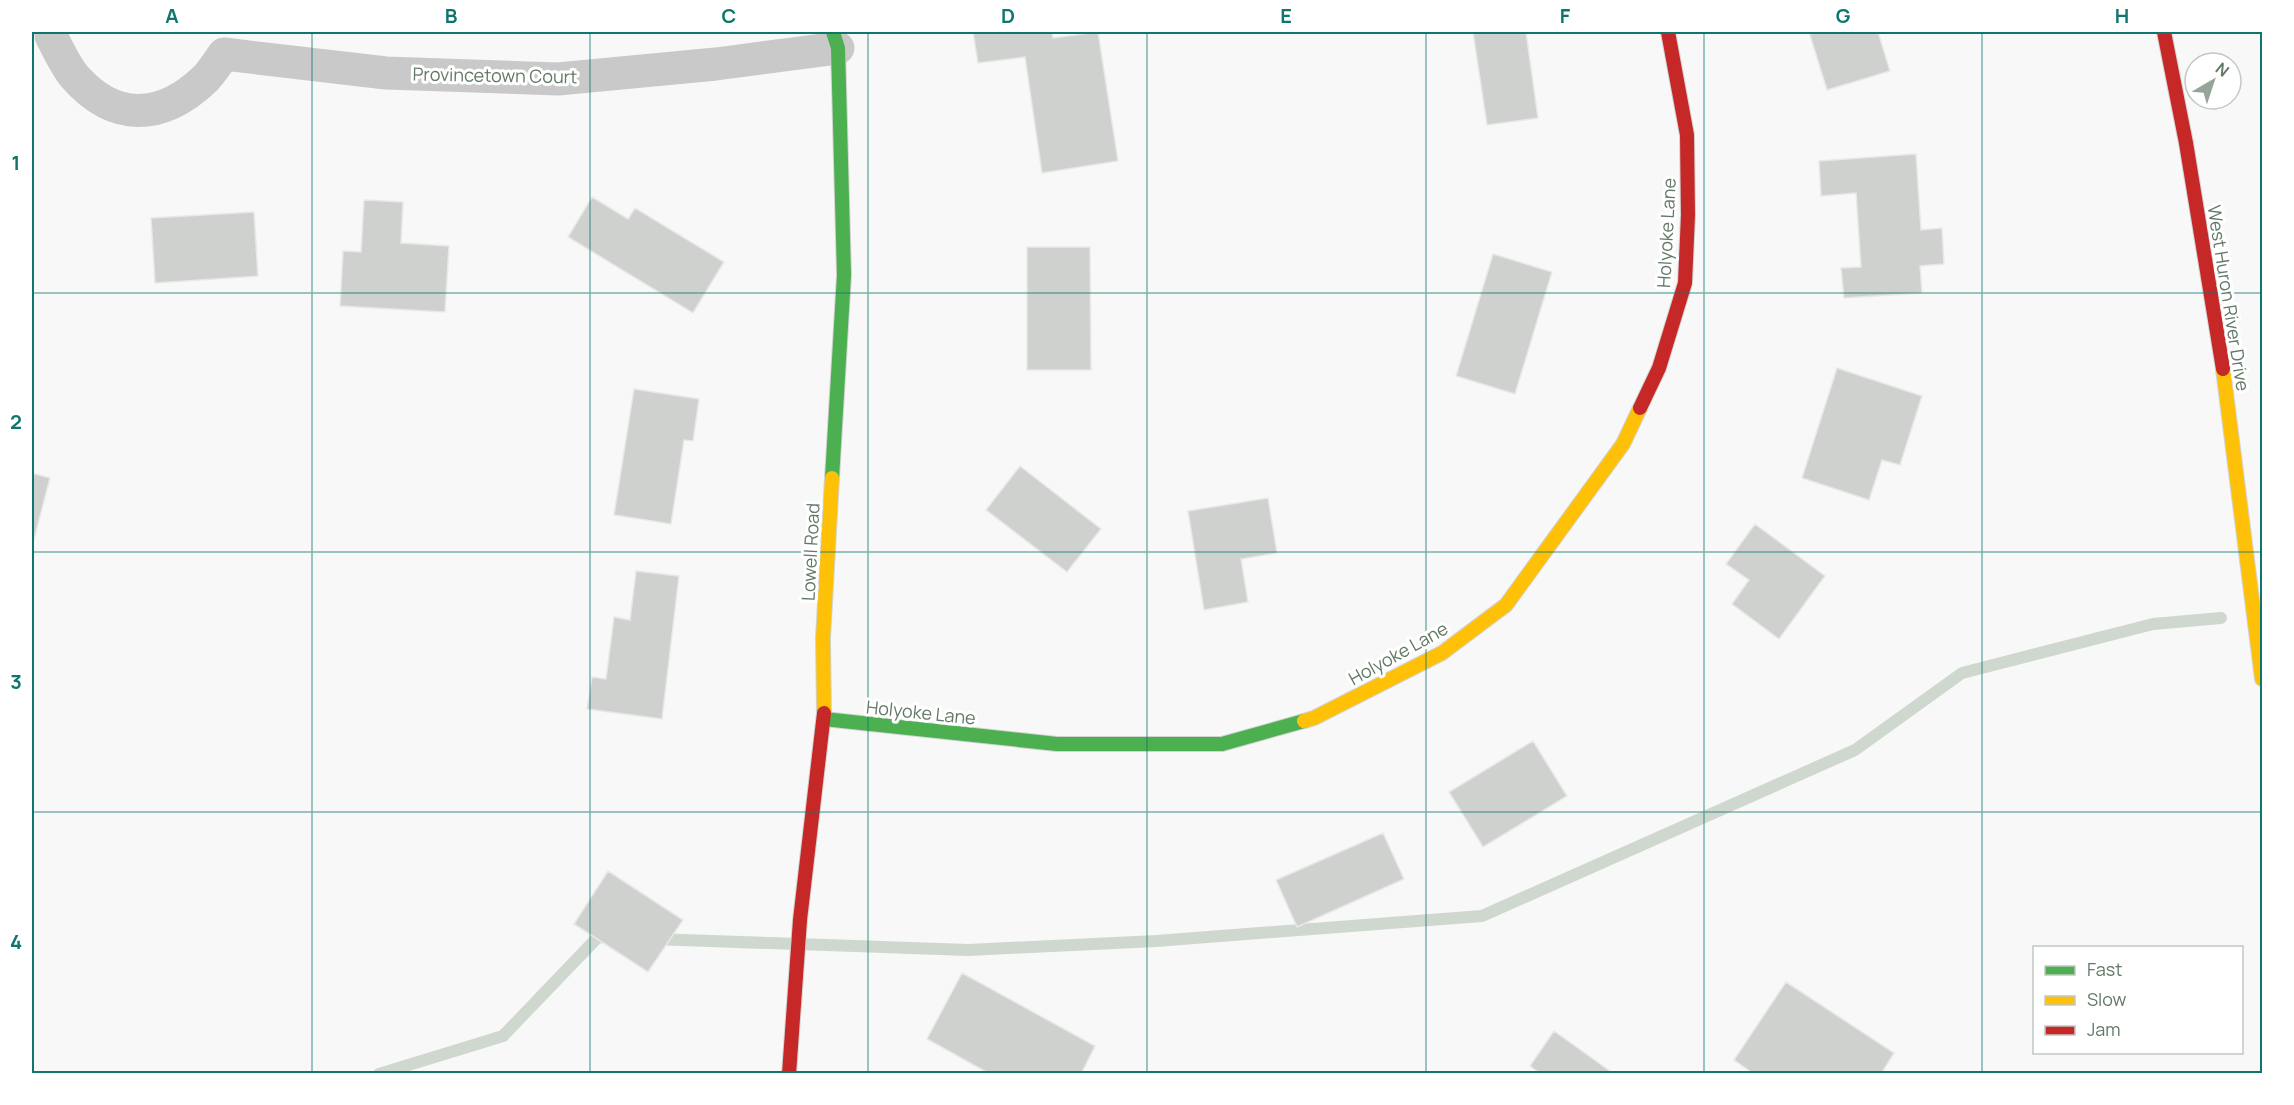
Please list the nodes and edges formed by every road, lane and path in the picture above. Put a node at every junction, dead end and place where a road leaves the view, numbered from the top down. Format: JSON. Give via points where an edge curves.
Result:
{"nodes":[{"id":1,"x":52,"y":32,"type":"edge"},
{"id":2,"x":1668,"y":32,"type":"edge"},
{"id":3,"x":2164,"y":32,"type":"edge"},
{"id":4,"x":835,"y":40,"type":"edge"},
{"id":5,"x":221,"y":43,"type":"edge"},
{"id":6,"x":2262,"y":679,"type":"edge"},
{"id":7,"x":824,"y":719,"type":"junction"},
{"id":8,"x":789,"y":1074,"type":"edge"}],
"edges":[{"from":1,"to":5,"type":"street","name":"Provincetown Court","via":[[72,74],[93,95],[121,110],[148,111],[178,100],[205,79]]},
{"from":2,"to":7,"type":"street","name":"Holyoke Lane","via":[[1687,135],[1685,283],[1659,368],[1623,444],[1506,605],[1442,653],[1314,718],[1222,744],[1057,744]]},
{"from":3,"to":6,"type":"street","name":"West Huron River Drive","via":[[2224,378]]},
{"from":4,"to":5,"type":"street","name":"Provincetown Court","via":[[716,64],[558,79],[386,73]]},
{"from":4,"to":7,"type":"street","name":"Lowell Road","via":[[844,275],[823,638]]},
{"from":7,"to":8,"type":"street","name":"Lowell Road","via":[[800,920]]}]}
